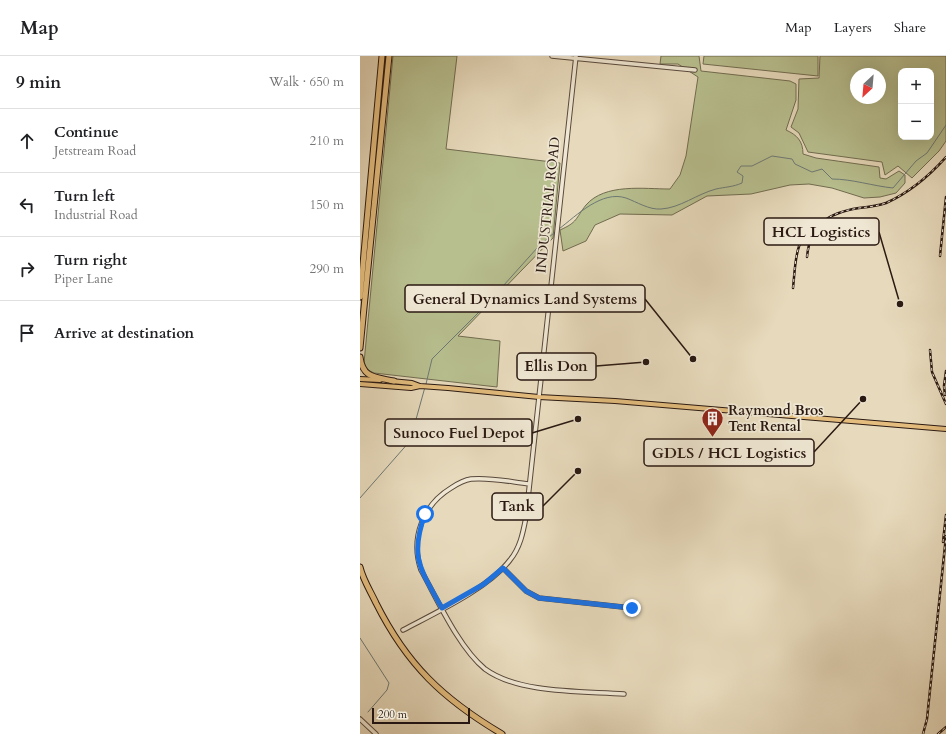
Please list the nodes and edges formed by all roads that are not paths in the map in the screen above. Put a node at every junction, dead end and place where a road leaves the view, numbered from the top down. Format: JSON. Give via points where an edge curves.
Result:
{"nodes":[{"id":1,"x":382,"y":56,"type":"edge"},
{"id":2,"x":389,"y":56,"type":"edge"},
{"id":3,"x":552,"y":56,"type":"edge"},
{"id":4,"x":575,"y":57,"type":"edge"},
{"id":5,"x":695,"y":70,"type":"dead end"},
{"id":6,"x":360,"y":297,"type":"edge"},
{"id":7,"x":360,"y":348,"type":"edge"},
{"id":8,"x":360,"y":357,"type":"edge"},
{"id":9,"x":360,"y":379,"type":"edge"},
{"id":10,"x":394,"y":381,"type":"junction"},
{"id":11,"x":360,"y":384,"type":"edge"},
{"id":12,"x":420,"y":386,"type":"junction"},
{"id":13,"x":539,"y":397,"type":"junction"},
{"id":14,"x":946,"y":429,"type":"edge"},
{"id":15,"x":529,"y":484,"type":"junction"},
{"id":16,"x":360,"y":567,"type":"edge"},
{"id":17,"x":503,"y":568,"type":"junction"},
{"id":18,"x":442,"y":608,"type":"junction"},
{"id":19,"x":632,"y":608,"type":"dead end"},
{"id":20,"x":403,"y":630,"type":"dead end"},
{"id":21,"x":624,"y":694,"type":"dead end"},
{"id":22,"x":360,"y":719,"type":"edge"},
{"id":23,"x":376,"y":734,"type":"edge"},
{"id":24,"x":502,"y":734,"type":"edge"}],
"edges":[{"from":1,"to":6,"type":"highway"},
{"from":2,"to":7,"type":"highway"},
{"from":3,"to":4,"type":"street"},
{"from":4,"to":5,"type":"street"},
{"from":4,"to":13,"type":"street","name":"INDUSTRIAL ROAD"},
{"from":8,"to":10,"type":"highway","via":[[361,367],[368,374]]},
{"from":9,"to":10,"type":"main road"},
{"from":10,"to":12,"type":"main road"},
{"from":11,"to":12,"type":"main road","via":[[411,388]]},
{"from":12,"to":13,"type":"main road"},
{"from":13,"to":14,"type":"main road"},
{"from":13,"to":15,"type":"street","name":"INDUSTRIAL ROAD"},
{"from":15,"to":17,"type":"street","name":"INDUSTRIAL ROAD","via":[[522,536],[511,559]]},
{"from":15,"to":18,"type":"street","via":[[469,480],[442,493],[432,502],[419,530],[417,560]]},
{"from":16,"to":24,"type":"highway","via":[[389,629],[420,672],[452,701]]},
{"from":17,"to":18,"type":"street","name":"INDUSTRIAL ROAD","via":[[484,584]]},
{"from":17,"to":19,"type":"street","via":[[526,591],[539,598]]},
{"from":18,"to":20,"type":"street","name":"INDUSTRIAL ROAD"},
{"from":18,"to":21,"type":"street","via":[[455,632],[474,657],[486,669],[500,677],[516,684],[535,687]]},
{"from":22,"to":23,"type":"street"}]}
